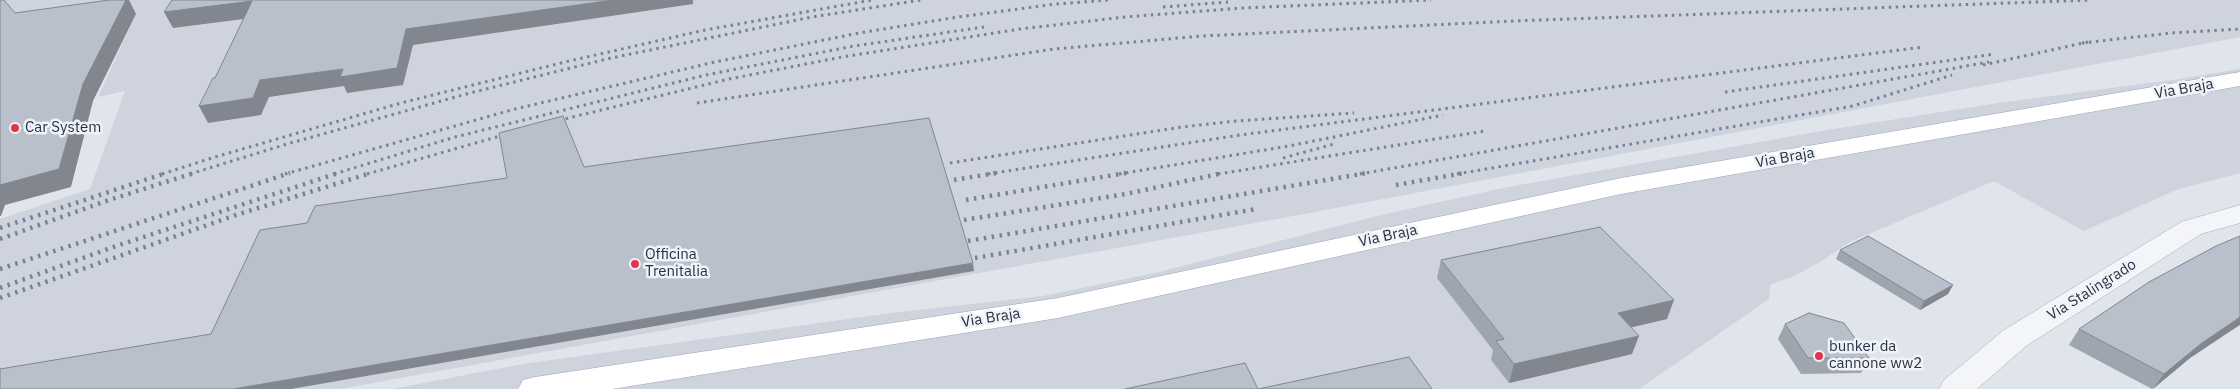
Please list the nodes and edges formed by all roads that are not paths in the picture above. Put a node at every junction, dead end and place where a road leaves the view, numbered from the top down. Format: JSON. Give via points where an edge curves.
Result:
{"nodes":[{"id":1,"x":2240,"y":79,"type":"edge"},
{"id":2,"x":2240,"y":214,"type":"edge"},
{"id":3,"x":535,"y":389,"type":"edge"},
{"id":4,"x":1956,"y":389,"type":"edge"}],
"edges":[{"from":1,"to":3,"type":"main road","name":"Via Braja","via":[[1621,186],[1058,308]]},
{"from":2,"to":4,"type":"street","name":"Via Stalingrado","via":[[2191,228],[2015,338]]}]}
